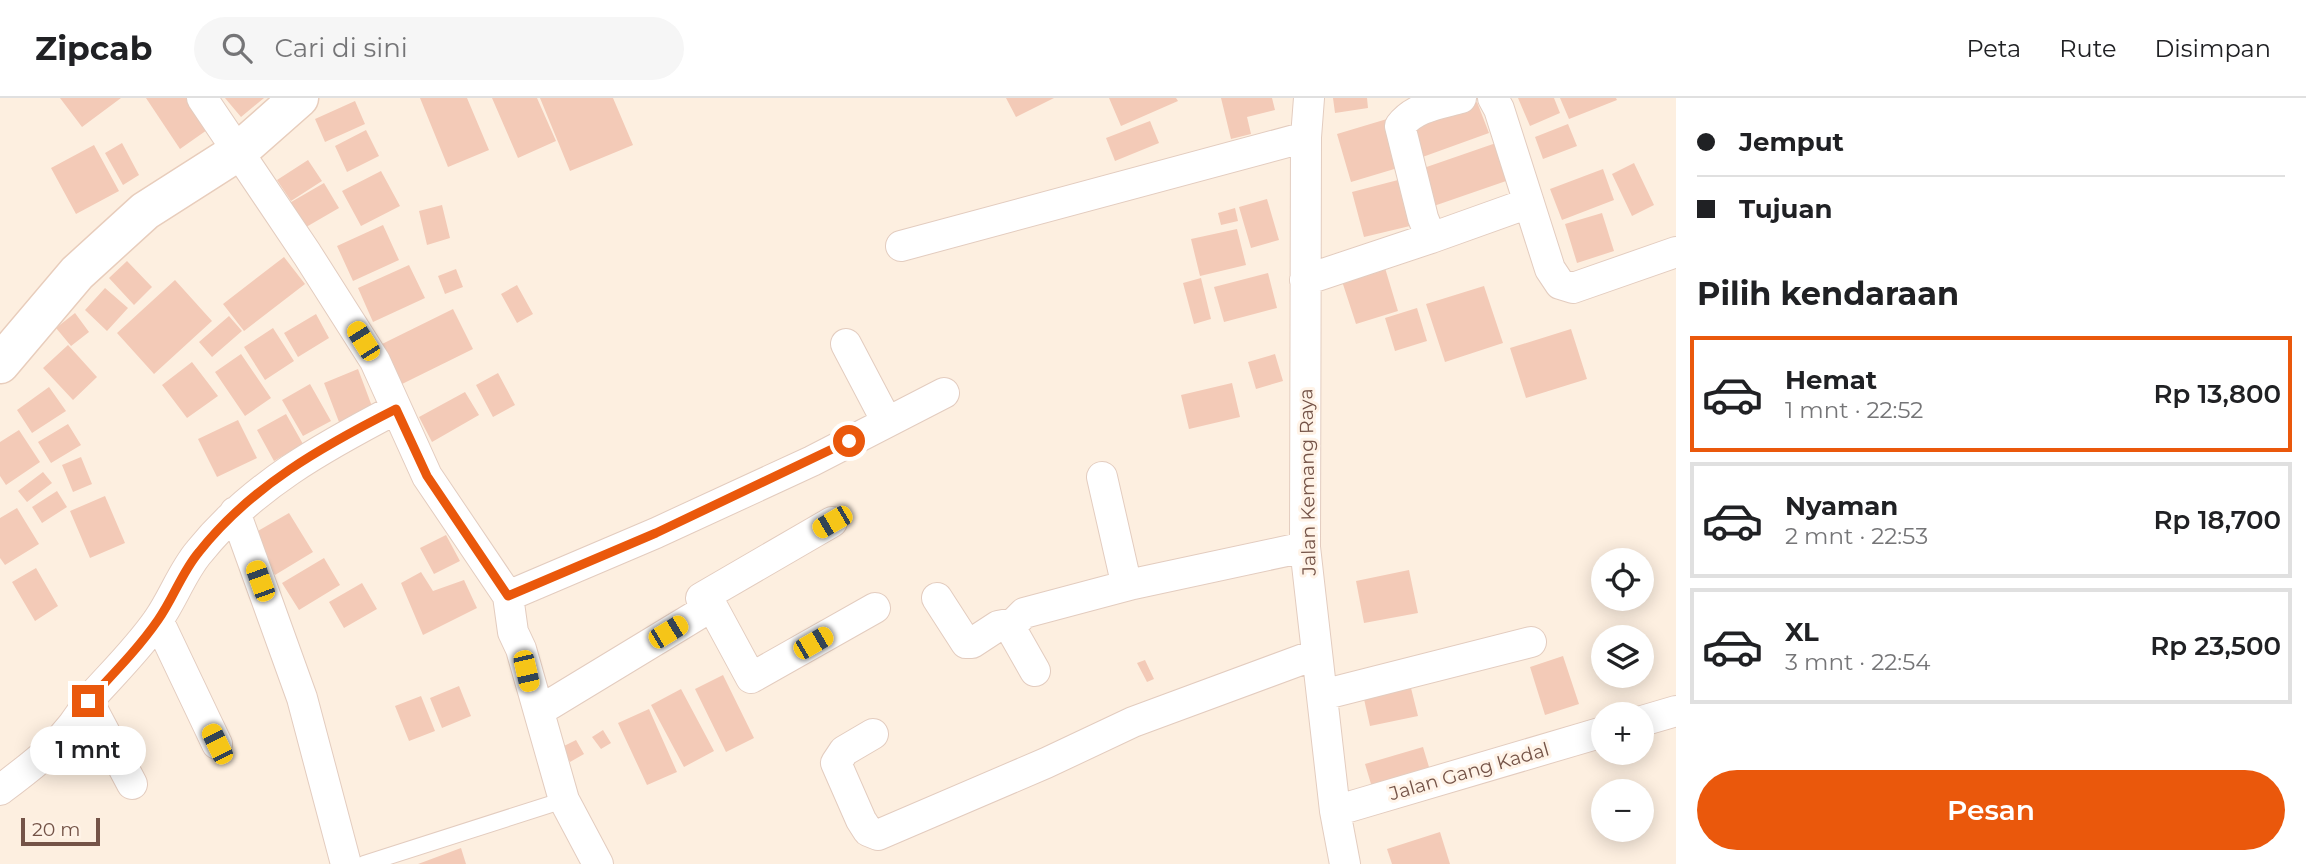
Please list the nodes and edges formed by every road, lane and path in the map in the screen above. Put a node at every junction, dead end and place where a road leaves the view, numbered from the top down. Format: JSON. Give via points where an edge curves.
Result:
{"nodes":[{"id":1,"x":202,"y":98,"type":"edge"},
{"id":2,"x":299,"y":98,"type":"edge"},
{"id":3,"x":1309,"y":98,"type":"edge"},
{"id":4,"x":1461,"y":98,"type":"edge"},
{"id":5,"x":1493,"y":98,"type":"edge"},
{"id":6,"x":1306,"y":137,"type":"junction"},
{"id":7,"x":239,"y":151,"type":"junction"},
{"id":8,"x":1529,"y":203,"type":"junction"},
{"id":9,"x":1431,"y":238,"type":"junction"},
{"id":10,"x":901,"y":246,"type":"dead end"},
{"id":11,"x":1676,"y":252,"type":"edge"},
{"id":12,"x":1305,"y":280,"type":"junction"},
{"id":13,"x":846,"y":344,"type":"dead end"},
{"id":14,"x":0,"y":365,"type":"edge"},
{"id":15,"x":944,"y":393,"type":"dead end"},
{"id":16,"x":396,"y":409,"type":"junction"},
{"id":17,"x":887,"y":422,"type":"junction"},
{"id":18,"x":1102,"y":477,"type":"dead end"},
{"id":19,"x":235,"y":512,"type":"junction"},
{"id":20,"x":832,"y":522,"type":"dead end"},
{"id":21,"x":1305,"y":547,"type":"junction"},
{"id":22,"x":1133,"y":584,"type":"junction"},
{"id":23,"x":508,"y":596,"type":"junction"},
{"id":24,"x":937,"y":598,"type":"dead end"},
{"id":25,"x":712,"y":606,"type":"junction"},
{"id":26,"x":875,"y":608,"type":"dead end"},
{"id":27,"x":158,"y":620,"type":"junction"},
{"id":28,"x":1014,"y":623,"type":"junction"},
{"id":29,"x":1531,"y":642,"type":"dead end"},
{"id":30,"x":1317,"y":654,"type":"junction"},
{"id":31,"x":1035,"y":671,"type":"dead end"},
{"id":32,"x":1322,"y":695,"type":"junction"},
{"id":33,"x":88,"y":701,"type":"junction"},
{"id":34,"x":539,"y":711,"type":"junction"},
{"id":35,"x":1676,"y":711,"type":"edge"},
{"id":36,"x":1654,"y":717,"type":"edge"},
{"id":37,"x":873,"y":734,"type":"dead end"},
{"id":38,"x":1591,"y":736,"type":"edge"},
{"id":39,"x":217,"y":744,"type":"dead end"},
{"id":40,"x":132,"y":785,"type":"dead end"},
{"id":41,"x":0,"y":790,"type":"edge"},
{"id":42,"x":564,"y":800,"type":"junction"},
{"id":43,"x":1335,"y":811,"type":"junction"},
{"id":44,"x":345,"y":864,"type":"edge"},
{"id":45,"x":364,"y":864,"type":"edge"},
{"id":46,"x":598,"y":864,"type":"edge"},
{"id":47,"x":1345,"y":864,"type":"edge"}],
"edges":[{"from":1,"to":7,"type":"street"},
{"from":2,"to":7,"type":"street"},
{"from":3,"to":6,"type":"street","name":"Jalan Kemang Raya"},
{"from":4,"to":9,"type":"street","via":[[1417,111],[1400,126]]},
{"from":5,"to":8,"type":"street"},
{"from":6,"to":10,"type":"street"},
{"from":6,"to":12,"type":"street","name":"Jalan Kemang Raya"},
{"from":7,"to":14,"type":"street","via":[[145,211],[77,273]]},
{"from":7,"to":16,"type":"street","via":[[375,361]]},
{"from":8,"to":9,"type":"street"},
{"from":8,"to":11,"type":"street","via":[[1550,269],[1560,284],[1573,288]]},
{"from":9,"to":12,"type":"street"},
{"from":12,"to":21,"type":"street","name":"Jalan Kemang Raya"},
{"from":13,"to":17,"type":"street"},
{"from":15,"to":17,"type":"street"},
{"from":16,"to":19,"type":"street","via":[[330,443]]},
{"from":16,"to":23,"type":"street","via":[[427,476]]},
{"from":17,"to":23,"type":"street","via":[[656,533]]},
{"from":18,"to":22,"type":"street","via":[[1125,578]]},
{"from":19,"to":27,"type":"street","via":[[197,553]]},
{"from":19,"to":44,"type":"street","via":[[302,698]]},
{"from":20,"to":25,"type":"street","via":[[701,598]]},
{"from":21,"to":22,"type":"street"},
{"from":21,"to":30,"type":"street","name":"Jalan Kemang Raya"},
{"from":22,"to":28,"type":"street","via":[[1024,613]]},
{"from":23,"to":34,"type":"street","via":[[513,632]]},
{"from":24,"to":28,"type":"street","via":[[966,643]]},
{"from":25,"to":26,"type":"street","via":[[751,678]]},
{"from":25,"to":34,"type":"street"},
{"from":27,"to":33,"type":"street"},
{"from":27,"to":39,"type":"street"},
{"from":28,"to":31,"type":"street","via":[[1014,634]]},
{"from":29,"to":32,"type":"street"},
{"from":30,"to":32,"type":"street","name":"Jalan Kemang Raya"},
{"from":30,"to":37,"type":"street","via":[[1133,722],[878,835],[861,820],[836,763],[844,751]]},
{"from":32,"to":43,"type":"street","name":"Jalan Kemang Raya"},
{"from":33,"to":40,"type":"street"},
{"from":33,"to":41,"type":"street","via":[[55,746]]},
{"from":34,"to":42,"type":"street"},
{"from":35,"to":36,"type":"street"},
{"from":38,"to":43,"type":"street","name":"Jalan Gang Kadal"},
{"from":42,"to":45,"type":"lane"},
{"from":42,"to":46,"type":"street"},
{"from":43,"to":47,"type":"street","name":"Jalan Kemang Raya"}]}
